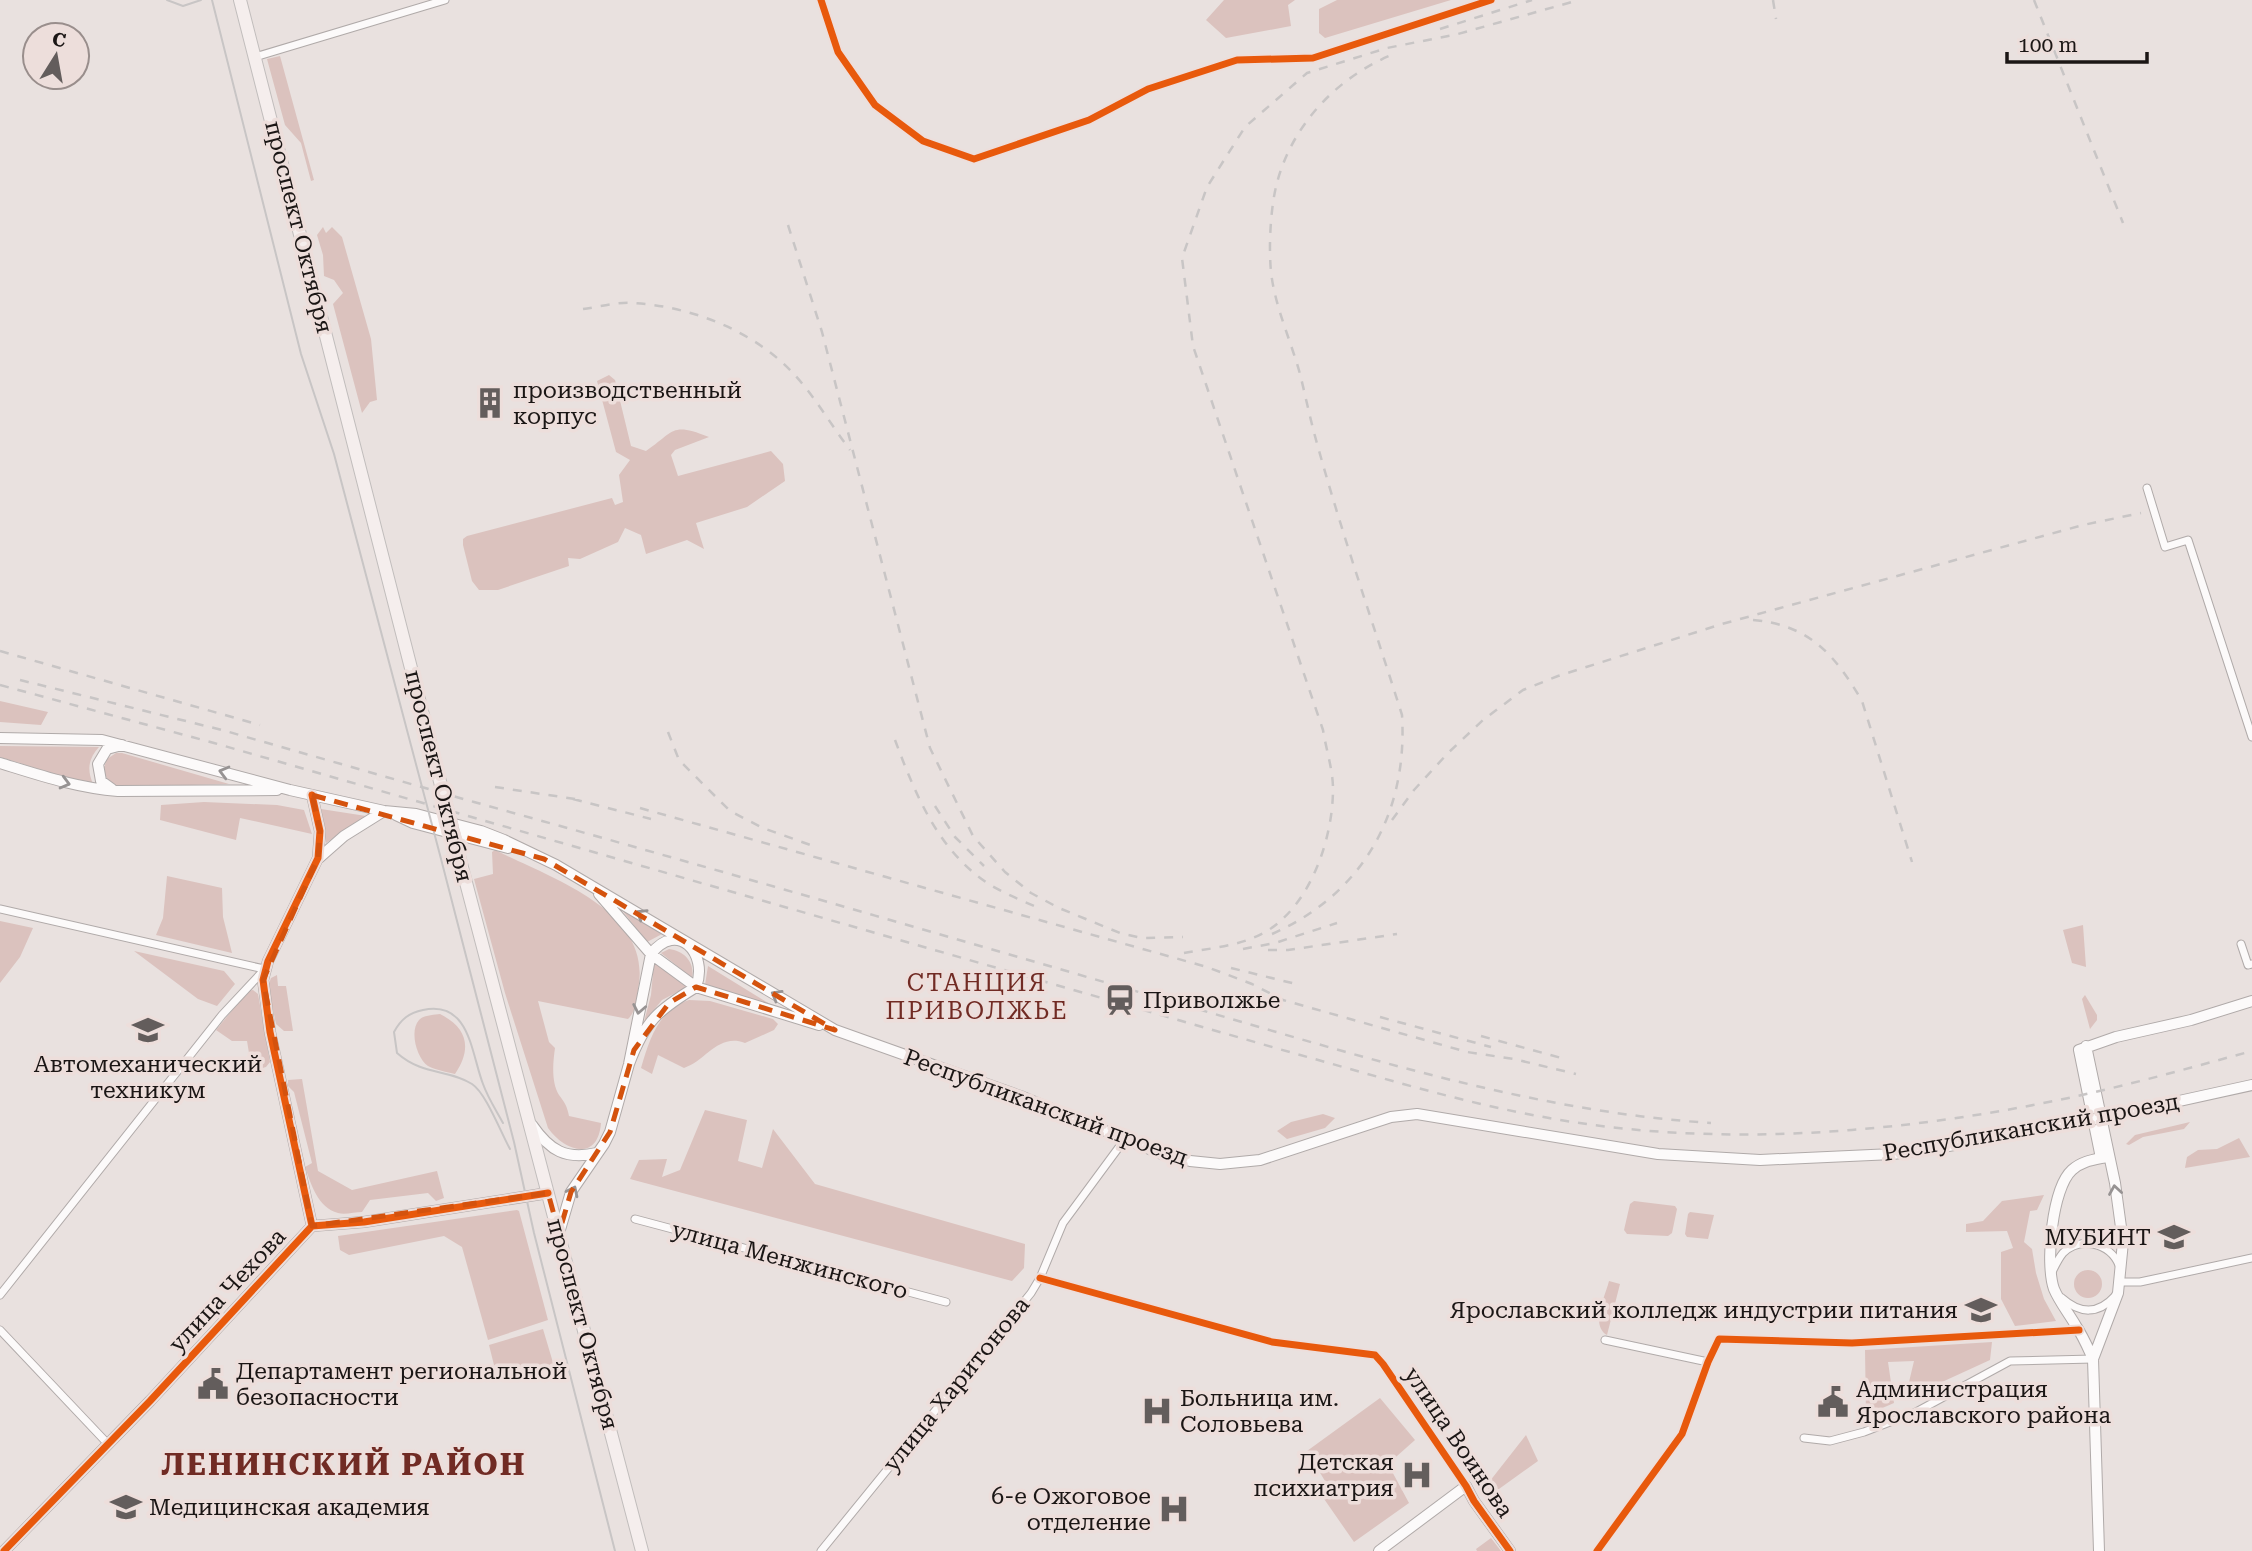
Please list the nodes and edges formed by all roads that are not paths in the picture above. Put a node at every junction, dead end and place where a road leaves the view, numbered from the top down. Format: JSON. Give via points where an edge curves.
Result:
{"nodes":[{"id":1,"x":240,"y":0,"type":"edge"},
{"id":2,"x":445,"y":0,"type":"edge"},
{"id":3,"x":821,"y":0,"type":"edge"},
{"id":4,"x":1492,"y":0,"type":"edge"},
{"id":5,"x":255,"y":57,"type":"junction"},
{"id":6,"x":2147,"y":488,"type":"dead end"},
{"id":7,"x":2252,"y":737,"type":"edge"},
{"id":8,"x":0,"y":738,"type":"edge"},
{"id":9,"x":124,"y":745,"type":"junction"},
{"id":10,"x":0,"y":763,"type":"edge"},
{"id":11,"x":289,"y":790,"type":"junction"},
{"id":12,"x":118,"y":791,"type":"junction"},
{"id":13,"x":312,"y":794,"type":"junction"},
{"id":14,"x":384,"y":811,"type":"junction"},
{"id":15,"x":318,"y":858,"type":"junction"},
{"id":16,"x":592,"y":887,"type":"junction"},
{"id":17,"x":0,"y":909,"type":"edge"},
{"id":18,"x":689,"y":944,"type":"junction"},
{"id":19,"x":2241,"y":944,"type":"dead end"},
{"id":20,"x":651,"y":954,"type":"junction"},
{"id":21,"x":2252,"y":964,"type":"edge"},
{"id":22,"x":264,"y":969,"type":"junction"},
{"id":23,"x":696,"y":987,"type":"junction"},
{"id":24,"x":2252,"y":1001,"type":"edge"},
{"id":25,"x":835,"y":1030,"type":"junction"},
{"id":26,"x":629,"y":1064,"type":"junction"},
{"id":27,"x":2252,"y":1085,"type":"edge"},
{"id":28,"x":527,"y":1119,"type":"junction"},
{"id":29,"x":1125,"y":1139,"type":"junction"},
{"id":30,"x":597,"y":1153,"type":"junction"},
{"id":31,"x":2105,"y":1157,"type":"junction"},
{"id":32,"x":548,"y":1193,"type":"junction"},
{"id":33,"x":635,"y":1219,"type":"dead end"},
{"id":34,"x":313,"y":1226,"type":"junction"},
{"id":35,"x":559,"y":1233,"type":"junction"},
{"id":36,"x":2252,"y":1258,"type":"edge"},
{"id":37,"x":2051,"y":1273,"type":"junction"},
{"id":38,"x":1040,"y":1278,"type":"junction"},
{"id":39,"x":2119,"y":1282,"type":"junction"},
{"id":40,"x":2054,"y":1289,"type":"junction"},
{"id":41,"x":0,"y":1296,"type":"edge"},
{"id":42,"x":946,"y":1302,"type":"dead end"},
{"id":43,"x":0,"y":1330,"type":"edge"},
{"id":44,"x":2079,"y":1330,"type":"junction"},
{"id":45,"x":1605,"y":1340,"type":"dead end"},
{"id":46,"x":2093,"y":1359,"type":"junction"},
{"id":47,"x":1708,"y":1362,"type":"junction"},
{"id":48,"x":1804,"y":1438,"type":"dead end"},
{"id":49,"x":108,"y":1444,"type":"junction"},
{"id":50,"x":1466,"y":1486,"type":"junction"},
{"id":51,"x":4,"y":1551,"type":"edge"},
{"id":52,"x":642,"y":1551,"type":"edge"},
{"id":53,"x":821,"y":1551,"type":"edge"},
{"id":54,"x":1379,"y":1551,"type":"edge"},
{"id":55,"x":1510,"y":1551,"type":"edge"},
{"id":56,"x":1597,"y":1551,"type":"edge"},
{"id":57,"x":2099,"y":1551,"type":"edge"}],
"edges":[{"from":1,"to":5,"type":"main road","name":"проспект Октября"},
{"from":2,"to":5,"type":"street"},
{"from":3,"to":4,"type":"street","via":[[838,52],[875,105],[923,141],[974,159],[1089,120],[1148,89],[1237,60],[1313,58]]},
{"from":5,"to":28,"type":"main road","name":"проспект Октября","bridge":true},
{"from":6,"to":7,"type":"street","via":[[2165,547],[2188,540]]},
{"from":8,"to":9,"type":"main road","name":"Республиканский проезд","via":[[83,739]]},
{"from":11,"to":9,"type":"main road","name":"Республиканский проезд","one_way":true},
{"from":9,"to":12,"type":"main road","via":[[107,749],[98,764],[100,781]]},
{"from":10,"to":12,"type":"main road","name":"Республиканский проезд","one_way":true,"via":[[78,786]]},
{"from":11,"to":12,"type":"main road","name":"Республиканский проезд"},
{"from":11,"to":13,"type":"main road","name":"Республиканский проезд"},
{"from":13,"to":14,"type":"main road","name":"Республиканский проезд"},
{"from":13,"to":15,"type":"main road","via":[[320,831]]},
{"from":14,"to":15,"type":"main road"},
{"from":14,"to":16,"type":"main road","name":"Республиканский проезд","via":[[544,859]]},
{"from":15,"to":22,"type":"main road"},
{"from":18,"to":16,"type":"main road","name":"Республиканский проезд","one_way":true},
{"from":16,"to":20,"type":"main road","name":"Республиканский проезд"},
{"from":17,"to":22,"type":"street"},
{"from":18,"to":20,"type":"main road","via":[[667,940]]},
{"from":18,"to":23,"type":"main road","via":[[700,968]]},
{"from":25,"to":18,"type":"main road","name":"Республиканский проезд","one_way":true},
{"from":19,"to":21,"type":"street","via":[[2248,965]]},
{"from":20,"to":23,"type":"main road","name":"Республиканский проезд"},
{"from":20,"to":26,"type":"main road","one_way":true},
{"from":22,"to":34,"type":"main road","via":[[270,1032]]},
{"from":22,"to":41,"type":"street","via":[[222,1015]]},
{"from":23,"to":25,"type":"main road","name":"Республиканский проезд"},
{"from":23,"to":26,"type":"main road","via":[[659,1011]]},
{"from":24,"to":31,"type":"main road","via":[[2083,1048]]},
{"from":25,"to":29,"type":"main road","name":"Республиканский проезд"},
{"from":26,"to":30,"type":"main road","via":[[610,1132]]},
{"from":27,"to":29,"type":"main road","name":"Республиканский проезд","bridge":true,"via":[[1943,1147],[1803,1160],[1658,1154],[1417,1114],[1391,1117],[1245,1162],[1190,1161]]},
{"from":28,"to":30,"type":"main road","via":[[563,1153],[580,1157]]},
{"from":28,"to":32,"type":"main road","name":"проспект Октября"},
{"from":29,"to":38,"type":"street","name":"улица Харитонова","via":[[1063,1223]]},
{"from":35,"to":30,"type":"main road","one_way":true,"via":[[571,1192]]},
{"from":31,"to":37,"type":"main road","via":[[2069,1172],[2050,1240]]},
{"from":39,"to":31,"type":"main road","one_way":true,"via":[[2123,1242]]},
{"from":32,"to":34,"type":"main road","name":"улица Чехова"},
{"from":32,"to":35,"type":"main road","name":"проспект Октября"},
{"from":33,"to":42,"type":"street","name":"улица Менжинского"},
{"from":34,"to":49,"type":"main road","name":"улица Чехова"},
{"from":35,"to":52,"type":"main road","name":"проспект Октября"},
{"from":36,"to":39,"type":"street"},
{"from":37,"to":39,"type":"street","via":[[2074,1246],[2097,1244],[2117,1260]]},
{"from":37,"to":40,"type":"main road"},
{"from":38,"to":50,"type":"street","name":"улица Воинова","via":[[1272,1342],[1375,1355]]},
{"from":38,"to":53,"type":"street","name":"улица Харитонова"},
{"from":39,"to":40,"type":"street","via":[[2107,1305],[2092,1310],[2076,1309]]},
{"from":39,"to":46,"type":"main road"},
{"from":40,"to":44,"type":"main road"},
{"from":43,"to":49,"type":"street"},
{"from":44,"to":46,"type":"main road"},
{"from":44,"to":47,"type":"street","via":[[1852,1343],[1719,1339]]},
{"from":45,"to":47,"type":"street"},
{"from":46,"to":48,"type":"street","via":[[2010,1361],[1916,1412],[1864,1432],[1830,1441]]},
{"from":46,"to":57,"type":"main road"},
{"from":47,"to":56,"type":"street","via":[[1682,1434]]},
{"from":49,"to":51,"type":"main road","name":"улица Чехова"},
{"from":50,"to":54,"type":"main road"},
{"from":50,"to":55,"type":"main road","name":"улица Воинова"}]}
